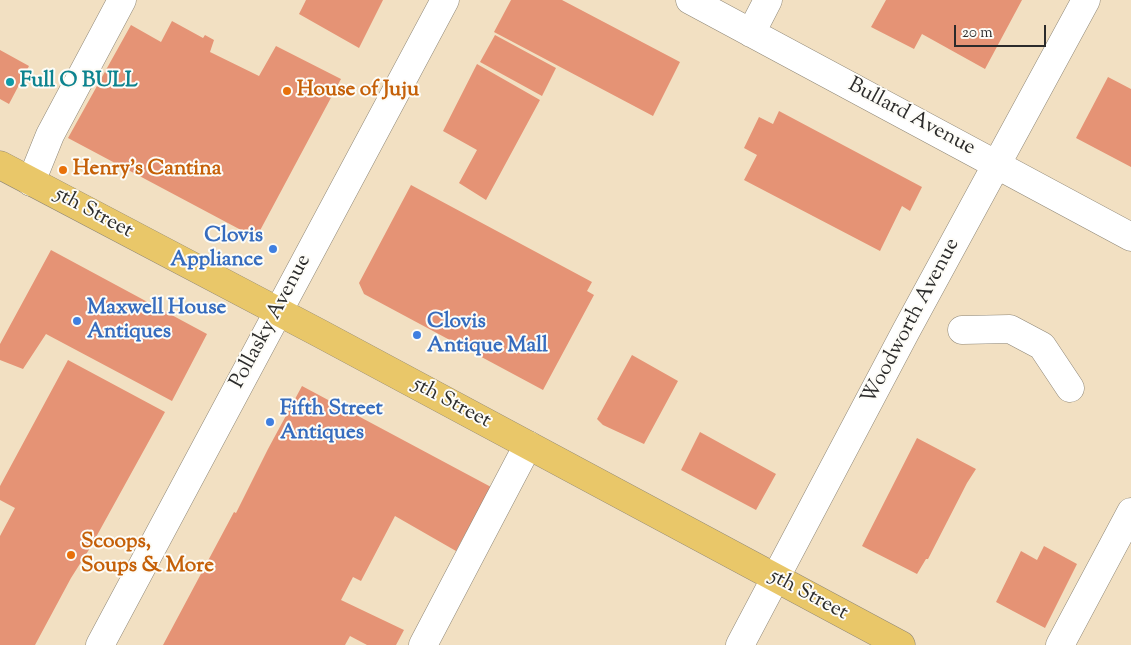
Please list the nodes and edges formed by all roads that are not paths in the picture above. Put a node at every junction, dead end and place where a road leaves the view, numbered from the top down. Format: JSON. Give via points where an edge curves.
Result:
{"nodes":[{"id":1,"x":122,"y":0,"type":"edge"},
{"id":2,"x":445,"y":0,"type":"edge"},
{"id":3,"x":690,"y":0,"type":"edge"},
{"id":4,"x":768,"y":0,"type":"edge"},
{"id":5,"x":1086,"y":0,"type":"edge"},
{"id":6,"x":751,"y":33,"type":"junction"},
{"id":7,"x":0,"y":165,"type":"edge"},
{"id":8,"x":997,"y":165,"type":"junction"},
{"id":9,"x":31,"y":182,"type":"junction"},
{"id":10,"x":1131,"y":237,"type":"edge"},
{"id":11,"x":278,"y":311,"type":"junction"},
{"id":12,"x":962,"y":330,"type":"dead end"},
{"id":13,"x":1070,"y":388,"type":"dead end"},
{"id":14,"x":528,"y":446,"type":"junction"},
{"id":15,"x":1131,"y":512,"type":"edge"},
{"id":16,"x":776,"y":579,"type":"junction"},
{"id":17,"x":100,"y":645,"type":"edge"},
{"id":18,"x":423,"y":645,"type":"edge"},
{"id":19,"x":740,"y":645,"type":"edge"},
{"id":20,"x":901,"y":645,"type":"edge"},
{"id":21,"x":1060,"y":645,"type":"edge"}],
"edges":[{"from":1,"to":9,"type":"street","via":[[50,135]]},
{"from":2,"to":11,"type":"street","name":"Pollasky Avenue"},
{"from":3,"to":6,"type":"street","name":"Bullard Avenue"},
{"from":4,"to":6,"type":"street"},
{"from":5,"to":8,"type":"street","name":"Woodworth Avenue"},
{"from":6,"to":8,"type":"street","name":"Bullard Avenue"},
{"from":7,"to":9,"type":"main road","name":"5th Street"},
{"from":8,"to":10,"type":"street","name":"Bullard Avenue"},
{"from":8,"to":16,"type":"street","name":"Woodworth Avenue"},
{"from":9,"to":11,"type":"main road","name":"5th Street"},
{"from":11,"to":14,"type":"main road","name":"5th Street"},
{"from":11,"to":17,"type":"street","name":"Pollasky Avenue"},
{"from":12,"to":13,"type":"street","via":[[1010,329],[1042,346]]},
{"from":14,"to":16,"type":"main road","name":"5th Street"},
{"from":14,"to":18,"type":"street"},
{"from":15,"to":21,"type":"street"},
{"from":16,"to":19,"type":"street","name":"Woodworth Avenue"},
{"from":16,"to":20,"type":"main road","name":"5th Street"}]}
